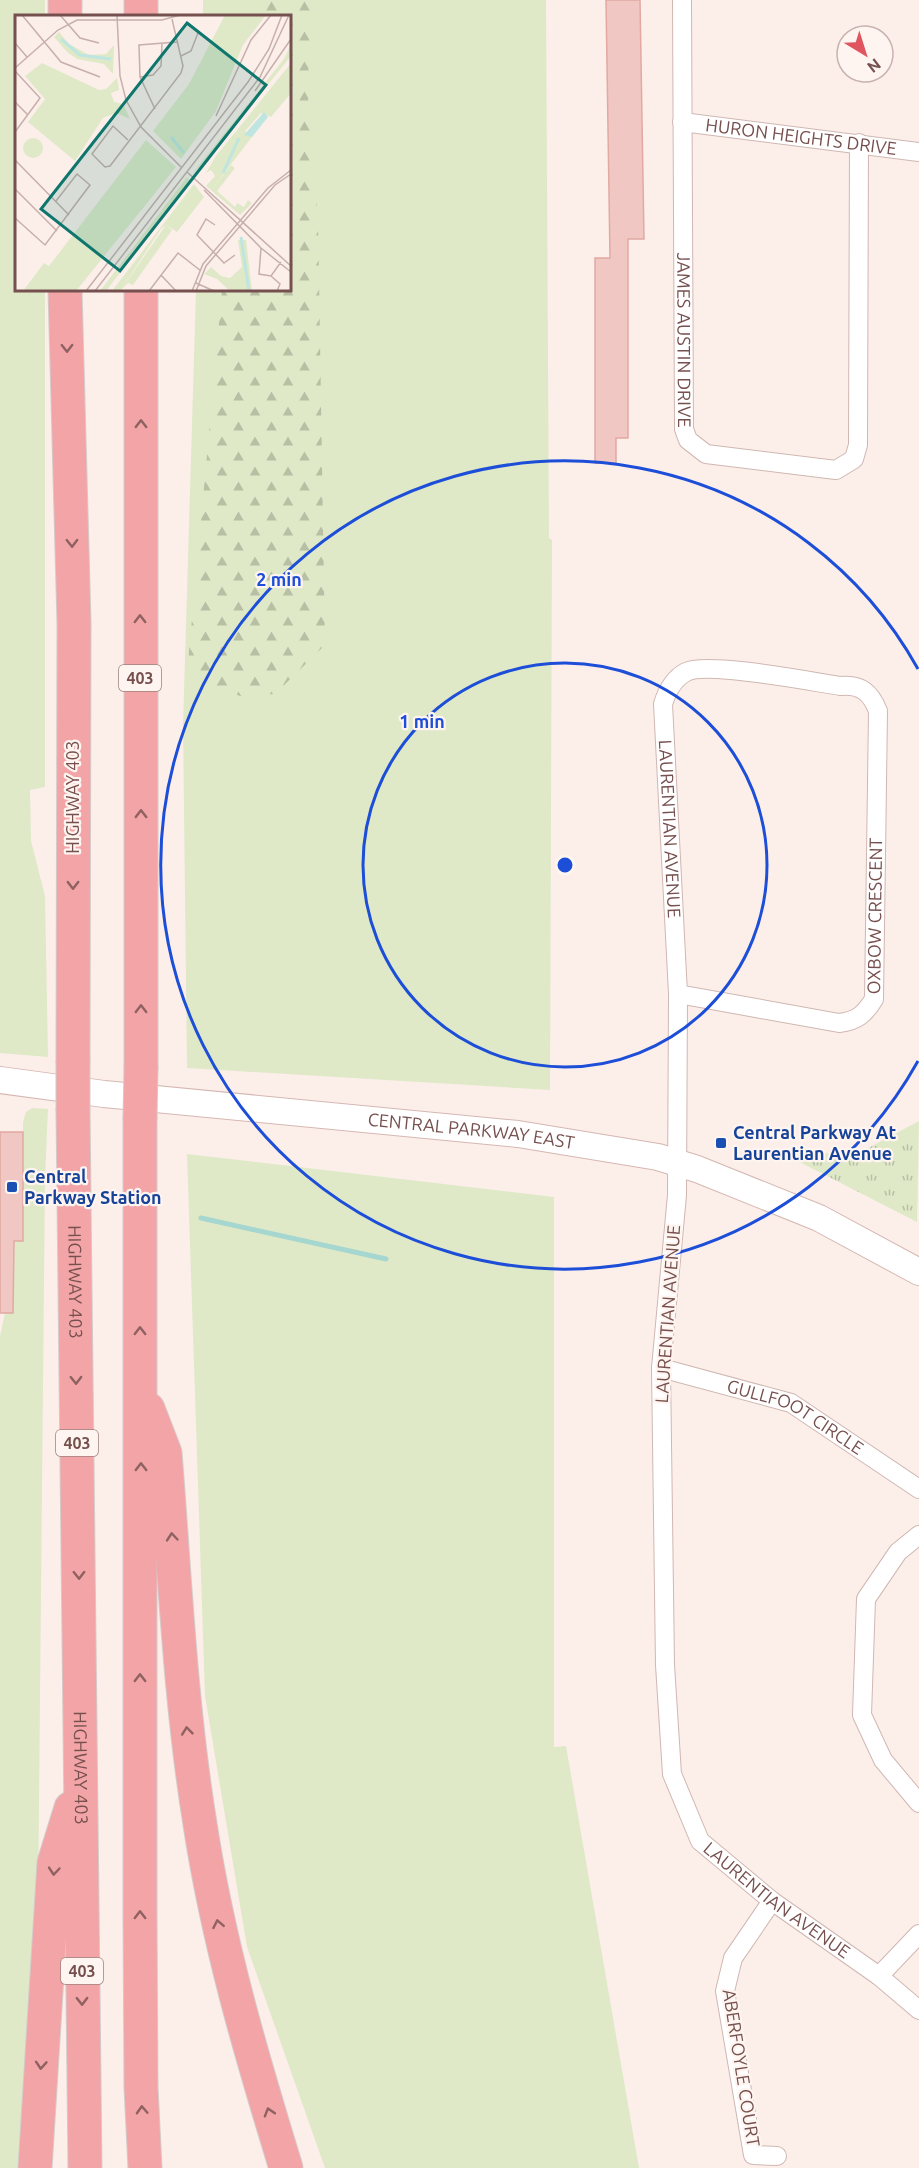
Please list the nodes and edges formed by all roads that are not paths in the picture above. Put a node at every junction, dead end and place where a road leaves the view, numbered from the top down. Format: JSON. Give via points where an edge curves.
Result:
{"nodes":[{"id":1,"x":682,"y":0,"type":"edge"},
{"id":2,"x":682,"y":122,"type":"junction"},
{"id":3,"x":859,"y":143,"type":"junction"},
{"id":4,"x":919,"y":152,"type":"edge"},
{"id":5,"x":65,"y":291,"type":"edge"},
{"id":6,"x":141,"y":291,"type":"edge"},
{"id":7,"x":841,"y":686,"type":"joint"},
{"id":8,"x":678,"y":994,"type":"junction"},
{"id":9,"x":0,"y":1080,"type":"edge"},
{"id":10,"x":677,"y":1163,"type":"junction"},
{"id":11,"x":919,"y":1272,"type":"edge"},
{"id":12,"x":661,"y":1368,"type":"junction"},
{"id":13,"x":140,"y":1390,"type":"junction"},
{"id":14,"x":919,"y":1489,"type":"edge"},
{"id":15,"x":919,"y":1535,"type":"edge"},
{"id":16,"x":81,"y":1774,"type":"junction"},
{"id":17,"x":919,"y":1803,"type":"edge"},
{"id":18,"x":772,"y":1900,"type":"junction"},
{"id":19,"x":919,"y":1934,"type":"edge"},
{"id":20,"x":879,"y":1976,"type":"junction"},
{"id":21,"x":919,"y":2010,"type":"edge"},
{"id":22,"x":777,"y":2156,"type":"dead end"},
{"id":23,"x":35,"y":2168,"type":"edge"},
{"id":24,"x":85,"y":2168,"type":"edge"},
{"id":25,"x":145,"y":2168,"type":"edge"},
{"id":26,"x":286,"y":2168,"type":"edge"}],
"edges":[{"from":1,"to":2,"type":"street","name":"JAMES AUSTIN DRIVE"},
{"from":2,"to":3,"type":"street","name":"HURON HEIGHTS DRIVE"},
{"from":2,"to":3,"type":"street","name":"JAMES AUSTIN DRIVE","via":[[684,429],[688,440],[706,454],[784,465],[836,470],[854,459],[858,445]]},
{"from":3,"to":4,"type":"street","name":"HURON HEIGHTS DRIVE"},
{"from":5,"to":16,"type":"highway","name":"HIGHWAY 403","number":"403","one_way":true,"bridge":true,"via":[[74,623],[73,1112]]},
{"from":13,"to":6,"type":"highway","number":"403","one_way":true,"bridge":true},
{"from":7,"to":8,"type":"street","name":"LAURENTIAN AVENUE","via":[[699,668],[677,678],[668,689],[663,704]]},
{"from":7,"to":8,"type":"street","name":"OXBOW CRESCENT","via":[[865,690],[878,711],[874,999],[866,1012],[852,1021],[839,1023]]},
{"from":8,"to":10,"type":"street","name":"LAURENTIAN AVENUE"},
{"from":9,"to":10,"type":"street","name":"CENTRAL PARKWAY EAST","via":[[518,1134]]},
{"from":10,"to":11,"type":"street","name":"CENTRAL PARKWAY EAST","via":[[819,1218]]},
{"from":10,"to":12,"type":"street","name":"LAURENTIAN AVENUE"},
{"from":12,"to":14,"type":"street","name":"GULLFOOT CIRCLE","via":[[791,1403]]},
{"from":12,"to":18,"type":"street","name":"LAURENTIAN AVENUE","via":[[665,1665],[672,1774],[700,1841]]},
{"from":25,"to":13,"type":"highway","number":"403","one_way":true,"via":[[140,1926]]},
{"from":26,"to":13,"type":"highway","one_way":true,"via":[[241,2023],[211,1889],[188,1737],[165,1453]]},
{"from":15,"to":17,"type":"street","via":[[898,1552],[866,1599],[861,1715],[883,1760]]},
{"from":16,"to":23,"type":"highway","one_way":true,"via":[[54,1863]]},
{"from":16,"to":24,"type":"highway","name":"HIGHWAY 403","number":"403","one_way":true},
{"from":18,"to":20,"type":"street","name":"LAURENTIAN AVENUE"},
{"from":18,"to":22,"type":"street","name":"ABERFOYLE COURT","via":[[733,1958],[725,1991],[753,2154]]},
{"from":19,"to":20,"type":"street"},
{"from":20,"to":21,"type":"street","name":"LAURENTIAN AVENUE"}]}
